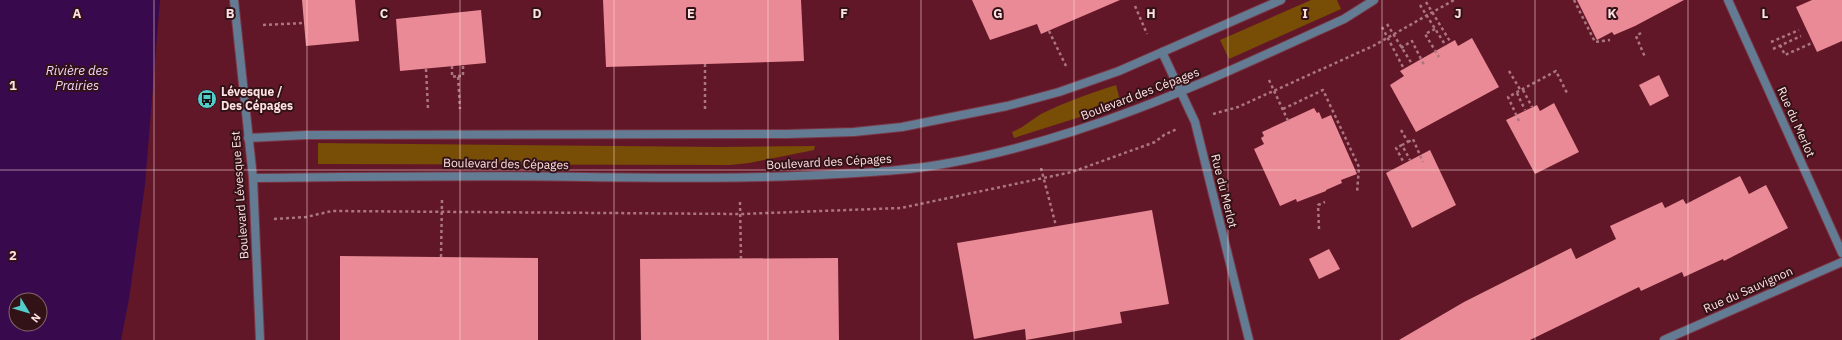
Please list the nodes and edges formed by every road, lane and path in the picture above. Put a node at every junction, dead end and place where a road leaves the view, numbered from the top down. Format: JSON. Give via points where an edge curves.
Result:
{"nodes":[{"id":1,"x":234,"y":0,"type":"edge"},
{"id":2,"x":1281,"y":0,"type":"edge"},
{"id":3,"x":1374,"y":0,"type":"edge"},
{"id":4,"x":1454,"y":0,"type":"edge"},
{"id":5,"x":1574,"y":0,"type":"edge"},
{"id":6,"x":1728,"y":0,"type":"edge"},
{"id":7,"x":1426,"y":2,"type":"dead end"},
{"id":8,"x":1135,"y":6,"type":"dead end"},
{"id":9,"x":1420,"y":6,"type":"dead end"},
{"id":10,"x":1432,"y":13,"type":"junction"},
{"id":11,"x":1427,"y":16,"type":"junction"},
{"id":12,"x":304,"y":23,"type":"dead end"},
{"id":13,"x":1387,"y":24,"type":"dead end"},
{"id":14,"x":263,"y":25,"type":"dead end"},
{"id":15,"x":1382,"y":27,"type":"dead end"},
{"id":16,"x":1435,"y":28,"type":"junction"},
{"id":17,"x":1799,"y":30,"type":"dead end"},
{"id":18,"x":1049,"y":31,"type":"dead end"},
{"id":19,"x":1642,"y":33,"type":"dead end"},
{"id":20,"x":1147,"y":34,"type":"dead end"},
{"id":21,"x":1394,"y":35,"type":"junction"},
{"id":22,"x":1801,"y":36,"type":"dead end"},
{"id":23,"x":1388,"y":38,"type":"junction"},
{"id":24,"x":1610,"y":40,"type":"dead end"},
{"id":25,"x":1771,"y":42,"type":"dead end"},
{"id":26,"x":1451,"y":43,"type":"dead end"},
{"id":27,"x":1812,"y":43,"type":"dead end"},
{"id":28,"x":1780,"y":45,"type":"junction"},
{"id":29,"x":1446,"y":46,"type":"dead end"},
{"id":30,"x":1401,"y":48,"type":"junction"},
{"id":31,"x":1774,"y":48,"type":"dead end"},
{"id":32,"x":1162,"y":52,"type":"junction"},
{"id":33,"x":1439,"y":57,"type":"dead end"},
{"id":34,"x":1645,"y":57,"type":"dead end"},
{"id":35,"x":705,"y":64,"type":"dead end"},
{"id":36,"x":1412,"y":64,"type":"dead end"},
{"id":37,"x":463,"y":65,"type":"dead end"},
{"id":38,"x":1424,"y":65,"type":"dead end"},
{"id":39,"x":452,"y":66,"type":"dead end"},
{"id":40,"x":1066,"y":66,"type":"dead end"},
{"id":41,"x":426,"y":69,"type":"dead end"},
{"id":42,"x":1404,"y":69,"type":"dead end"},
{"id":43,"x":1509,"y":70,"type":"dead end"},
{"id":44,"x":458,"y":76,"type":"junction"},
{"id":45,"x":1269,"y":80,"type":"dead end"},
{"id":46,"x":1274,"y":90,"type":"junction"},
{"id":47,"x":1522,"y":90,"type":"junction"},
{"id":48,"x":1182,"y":93,"type":"junction"},
{"id":49,"x":1517,"y":93,"type":"junction"},
{"id":50,"x":1568,"y":95,"type":"dead end"},
{"id":51,"x":1532,"y":107,"type":"dead end"},
{"id":52,"x":428,"y":109,"type":"dead end"},
{"id":53,"x":460,"y":109,"type":"dead end"},
{"id":54,"x":1283,"y":109,"type":"junction"},
{"id":55,"x":1525,"y":110,"type":"dead end"},
{"id":56,"x":705,"y":111,"type":"dead end"},
{"id":57,"x":1223,"y":111,"type":"dead end"},
{"id":58,"x":1519,"y":121,"type":"dead end"},
{"id":59,"x":1289,"y":123,"type":"dead end"},
{"id":60,"x":1401,"y":130,"type":"dead end"},
{"id":61,"x":248,"y":138,"type":"junction"},
{"id":62,"x":1161,"y":138,"type":"dead end"},
{"id":63,"x":1408,"y":142,"type":"junction"},
{"id":64,"x":1402,"y":145,"type":"junction"},
{"id":65,"x":1410,"y":160,"type":"dead end"},
{"id":66,"x":1423,"y":162,"type":"dead end"},
{"id":67,"x":1404,"y":163,"type":"dead end"},
{"id":68,"x":1041,"y":168,"type":"dead end"},
{"id":69,"x":253,"y":178,"type":"junction"},
{"id":70,"x":1044,"y":178,"type":"junction"},
{"id":71,"x":1357,"y":193,"type":"dead end"},
{"id":72,"x":442,"y":200,"type":"dead end"},
{"id":73,"x":740,"y":202,"type":"dead end"},
{"id":74,"x":1325,"y":202,"type":"dead end"},
{"id":75,"x":442,"y":212,"type":"junction"},
{"id":76,"x":741,"y":214,"type":"junction"},
{"id":77,"x":255,"y":220,"type":"junction"},
{"id":78,"x":1056,"y":226,"type":"dead end"},
{"id":79,"x":1319,"y":230,"type":"dead end"},
{"id":80,"x":1842,"y":253,"type":"edge"},
{"id":81,"x":441,"y":257,"type":"dead end"},
{"id":82,"x":741,"y":259,"type":"dead end"},
{"id":83,"x":1842,"y":262,"type":"edge"},
{"id":84,"x":260,"y":340,"type":"edge"},
{"id":85,"x":1249,"y":340,"type":"edge"},
{"id":86,"x":1664,"y":340,"type":"edge"}],
"edges":[{"from":1,"to":61,"type":"street","name":"Boulevard Lévesque Est"},
{"from":2,"to":32,"type":"street"},
{"from":3,"to":48,"type":"street","name":"Boulevard des Cépages","via":[[1344,19]]},
{"from":4,"to":10,"type":"path"},
{"from":5,"to":24,"type":"path","via":[[1596,42]]},
{"from":6,"to":80,"type":"street","name":"Rue du Merlot"},
{"from":7,"to":10,"type":"path"},
{"from":8,"to":20,"type":"path"},
{"from":9,"to":11,"type":"path"},
{"from":10,"to":11,"type":"path"},
{"from":10,"to":26,"type":"path"},
{"from":11,"to":16,"type":"path"},
{"from":11,"to":21,"type":"path"},
{"from":12,"to":14,"type":"path"},
{"from":13,"to":21,"type":"path"},
{"from":15,"to":23,"type":"path"},
{"from":16,"to":29,"type":"path"},
{"from":16,"to":33,"type":"path","via":[[1425,34]]},
{"from":17,"to":25,"type":"path"},
{"from":18,"to":40,"type":"path"},
{"from":19,"to":34,"type":"path","via":[[1636,36]]},
{"from":21,"to":23,"type":"path"},
{"from":21,"to":30,"type":"path"},
{"from":22,"to":28,"type":"path"},
{"from":23,"to":42,"type":"path"},
{"from":23,"to":46,"type":"path"},
{"from":27,"to":28,"type":"path","via":[[1785,55]]},
{"from":28,"to":31,"type":"path"},
{"from":30,"to":36,"type":"path"},
{"from":30,"to":38,"type":"path","via":[[1412,41]]},
{"from":32,"to":48,"type":"street","name":"Rue du Merlot"},
{"from":32,"to":61,"type":"street","via":[[1119,71],[1059,92],[1007,106],[902,127],[854,132],[311,134]]},
{"from":35,"to":56,"type":"path"},
{"from":37,"to":44,"type":"path","via":[[463,76]]},
{"from":39,"to":44,"type":"path","via":[[452,77]]},
{"from":41,"to":52,"type":"path"},
{"from":43,"to":47,"type":"path"},
{"from":44,"to":53,"type":"path"},
{"from":45,"to":46,"type":"path"},
{"from":46,"to":54,"type":"path"},
{"from":46,"to":57,"type":"path","via":[[1238,107]]},
{"from":47,"to":49,"type":"path"},
{"from":47,"to":50,"type":"path","via":[[1556,71]]},
{"from":47,"to":51,"type":"path"},
{"from":48,"to":69,"type":"street","name":"Boulevard des Cépages","via":[[1097,125],[1021,147],[948,164],[902,171],[782,178],[455,175]]},
{"from":48,"to":85,"type":"street","name":"Rue du Merlot","via":[[1195,122]]},
{"from":49,"to":55,"type":"path"},
{"from":49,"to":58,"type":"path","via":[[1508,98]]},
{"from":54,"to":59,"type":"path"},
{"from":54,"to":71,"type":"path","via":[[1323,90],[1359,167]]},
{"from":60,"to":63,"type":"path"},
{"from":61,"to":69,"type":"street","name":"Boulevard Lévesque Est"},
{"from":62,"to":70,"type":"path","via":[[1091,165]]},
{"from":63,"to":64,"type":"path"},
{"from":63,"to":66,"type":"path","via":[[1413,139]]},
{"from":64,"to":65,"type":"path"},
{"from":64,"to":67,"type":"path","via":[[1396,148]]},
{"from":68,"to":70,"type":"path"},
{"from":69,"to":77,"type":"street","name":"Boulevard Lévesque Est"},
{"from":70,"to":76,"type":"path","via":[[901,208]]},
{"from":70,"to":78,"type":"path"},
{"from":72,"to":75,"type":"path"},
{"from":73,"to":76,"type":"path"},
{"from":74,"to":79,"type":"path","via":[[1318,206]]},
{"from":75,"to":76,"type":"path"},
{"from":75,"to":77,"type":"path","via":[[332,211],[306,217]]},
{"from":75,"to":81,"type":"path"},
{"from":76,"to":82,"type":"path"},
{"from":77,"to":84,"type":"street","name":"Boulevard Lévesque Est"},
{"from":83,"to":86,"type":"street","name":"Rue du Sauvignon"}]}
